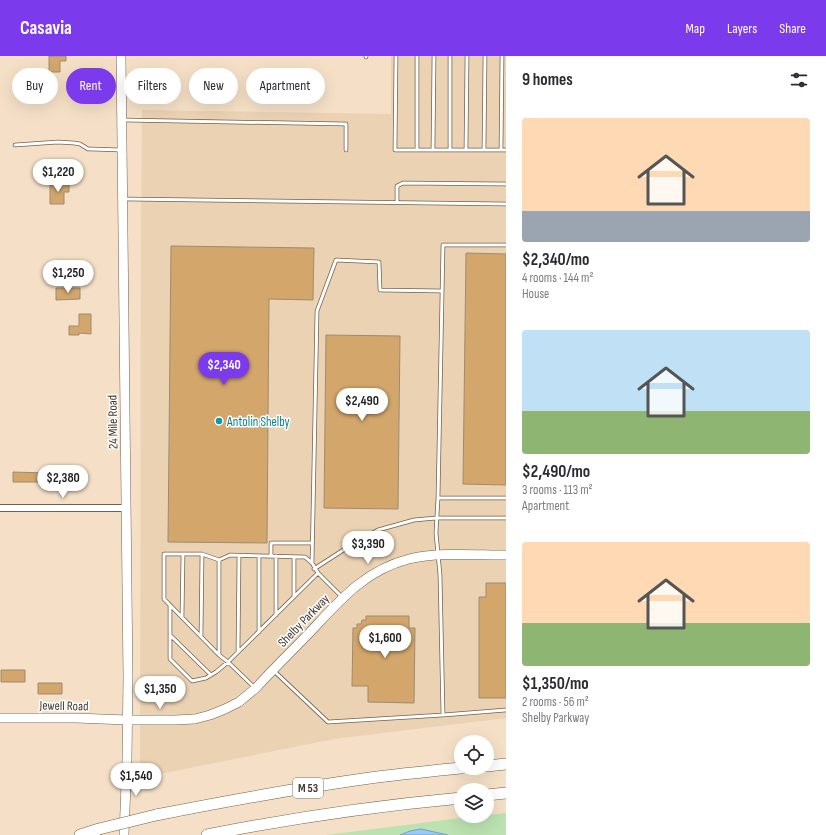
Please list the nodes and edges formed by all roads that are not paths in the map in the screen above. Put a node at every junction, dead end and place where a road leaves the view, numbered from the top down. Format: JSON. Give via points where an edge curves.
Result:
{"nodes":[{"id":1,"x":122,"y":56,"type":"edge"},
{"id":2,"x":396,"y":56,"type":"edge"},
{"id":3,"x":417,"y":56,"type":"edge"},
{"id":4,"x":434,"y":56,"type":"edge"},
{"id":5,"x":450,"y":56,"type":"edge"},
{"id":6,"x":467,"y":56,"type":"edge"},
{"id":7,"x":485,"y":56,"type":"edge"},
{"id":8,"x":502,"y":56,"type":"edge"},
{"id":9,"x":122,"y":120,"type":"junction"},
{"id":10,"x":15,"y":145,"type":"dead end"},
{"id":11,"x":417,"y":149,"type":"junction"},
{"id":12,"x":433,"y":149,"type":"junction"},
{"id":13,"x":450,"y":149,"type":"junction"},
{"id":14,"x":122,"y":150,"type":"junction"},
{"id":15,"x":346,"y":150,"type":"dead end"},
{"id":16,"x":466,"y":150,"type":"junction"},
{"id":17,"x":484,"y":150,"type":"junction"},
{"id":18,"x":501,"y":150,"type":"junction"},
{"id":19,"x":506,"y":150,"type":"edge"},
{"id":20,"x":506,"y":184,"type":"edge"},
{"id":21,"x":123,"y":199,"type":"junction"},
{"id":22,"x":397,"y":202,"type":"junction"},
{"id":23,"x":506,"y":204,"type":"edge"},
{"id":24,"x":506,"y":245,"type":"edge"},
{"id":25,"x":442,"y":291,"type":"junction"},
{"id":26,"x":438,"y":498,"type":"junction"},
{"id":27,"x":506,"y":498,"type":"edge"},
{"id":28,"x":0,"y":508,"type":"edge"},
{"id":29,"x":126,"y":508,"type":"junction"},
{"id":30,"x":436,"y":518,"type":"junction"},
{"id":31,"x":506,"y":518,"type":"edge"},
{"id":32,"x":312,"y":543,"type":"junction"},
{"id":33,"x":183,"y":554,"type":"junction"},
{"id":34,"x":202,"y":554,"type":"junction"},
{"id":35,"x":438,"y":555,"type":"junction"},
{"id":36,"x":506,"y":555,"type":"edge"},
{"id":37,"x":239,"y":556,"type":"junction"},
{"id":38,"x":259,"y":556,"type":"junction"},
{"id":39,"x":271,"y":556,"type":"junction"},
{"id":40,"x":276,"y":556,"type":"junction"},
{"id":41,"x":294,"y":557,"type":"junction"},
{"id":42,"x":219,"y":560,"type":"junction"},
{"id":43,"x":312,"y":563,"type":"junction"},
{"id":44,"x":314,"y":568,"type":"junction"},
{"id":45,"x":318,"y":573,"type":"junction"},
{"id":46,"x":294,"y":597,"type":"junction"},
{"id":47,"x":343,"y":598,"type":"junction"},
{"id":48,"x":170,"y":606,"type":"junction"},
{"id":49,"x":276,"y":615,"type":"junction"},
{"id":50,"x":182,"y":617,"type":"junction"},
{"id":51,"x":259,"y":632,"type":"junction"},
{"id":52,"x":170,"y":635,"type":"junction"},
{"id":53,"x":200,"y":636,"type":"junction"},
{"id":54,"x":238,"y":652,"type":"junction"},
{"id":55,"x":218,"y":655,"type":"junction"},
{"id":56,"x":228,"y":662,"type":"junction"},
{"id":57,"x":273,"y":670,"type":"junction"},
{"id":58,"x":211,"y":675,"type":"junction"},
{"id":59,"x":256,"y":688,"type":"junction"},
{"id":60,"x":506,"y":710,"type":"edge"},
{"id":61,"x":444,"y":715,"type":"junction"},
{"id":62,"x":0,"y":718,"type":"edge"},
{"id":63,"x":127,"y":720,"type":"junction"},
{"id":64,"x":506,"y":764,"type":"edge"},
{"id":65,"x":494,"y":765,"type":"edge"},
{"id":66,"x":454,"y":769,"type":"edge"},
{"id":67,"x":506,"y":793,"type":"edge"},
{"id":68,"x":494,"y":794,"type":"edge"},
{"id":69,"x":454,"y":799,"type":"edge"},
{"id":70,"x":80,"y":835,"type":"edge"},
{"id":71,"x":124,"y":835,"type":"edge"},
{"id":72,"x":207,"y":835,"type":"edge"}],
"edges":[{"from":1,"to":9,"type":"street","name":"24 Mile Road"},
{"from":2,"to":11,"type":"lane","via":[[395,150]]},
{"from":3,"to":11,"type":"lane"},
{"from":4,"to":12,"type":"lane"},
{"from":5,"to":13,"type":"lane"},
{"from":6,"to":16,"type":"lane"},
{"from":7,"to":17,"type":"lane"},
{"from":8,"to":18,"type":"lane"},
{"from":9,"to":14,"type":"street","name":"24 Mile Road"},
{"from":9,"to":15,"type":"lane","via":[[346,124]]},
{"from":10,"to":14,"type":"lane","via":[[58,142],[80,144],[94,150]]},
{"from":11,"to":12,"type":"lane"},
{"from":12,"to":13,"type":"lane"},
{"from":13,"to":16,"type":"lane"},
{"from":14,"to":21,"type":"street","name":"24 Mile Road"},
{"from":16,"to":17,"type":"lane"},
{"from":17,"to":18,"type":"lane"},
{"from":18,"to":19,"type":"lane"},
{"from":20,"to":22,"type":"lane","via":[[402,183],[397,186]]},
{"from":21,"to":22,"type":"lane"},
{"from":21,"to":29,"type":"street","name":"24 Mile Road"},
{"from":22,"to":23,"type":"lane"},
{"from":24,"to":25,"type":"lane","via":[[443,245]]},
{"from":25,"to":26,"type":"lane"},
{"from":25,"to":32,"type":"lane","via":[[380,290],[379,262],[336,260],[317,311]]},
{"from":26,"to":27,"type":"lane"},
{"from":26,"to":30,"type":"lane"},
{"from":28,"to":29,"type":"street"},
{"from":29,"to":63,"type":"street","name":"24 Mile Road"},
{"from":30,"to":31,"type":"lane"},
{"from":30,"to":35,"type":"lane"},
{"from":30,"to":44,"type":"lane","via":[[414,520],[378,530]]},
{"from":32,"to":39,"type":"lane","via":[[271,543]]},
{"from":32,"to":43,"type":"lane"},
{"from":33,"to":34,"type":"lane"},
{"from":33,"to":48,"type":"lane","via":[[164,554],[164,599]]},
{"from":33,"to":50,"type":"lane"},
{"from":34,"to":42,"type":"lane"},
{"from":34,"to":53,"type":"lane"},
{"from":35,"to":36,"type":"street","name":"Shelby Parkway"},
{"from":35,"to":47,"type":"street","name":"Shelby Parkway","via":[[410,559],[386,567],[374,573]]},
{"from":35,"to":61,"type":"lane"},
{"from":37,"to":38,"type":"lane"},
{"from":37,"to":42,"type":"lane","via":[[230,555]]},
{"from":37,"to":54,"type":"lane"},
{"from":38,"to":39,"type":"lane"},
{"from":38,"to":51,"type":"lane"},
{"from":39,"to":40,"type":"lane"},
{"from":40,"to":41,"type":"lane"},
{"from":40,"to":49,"type":"lane"},
{"from":41,"to":43,"type":"lane","via":[[305,557]]},
{"from":41,"to":46,"type":"lane"},
{"from":42,"to":55,"type":"lane"},
{"from":43,"to":44,"type":"lane"},
{"from":44,"to":45,"type":"lane"},
{"from":45,"to":46,"type":"lane"},
{"from":45,"to":47,"type":"lane"},
{"from":46,"to":49,"type":"lane"},
{"from":47,"to":57,"type":"street","name":"Shelby Parkway"},
{"from":48,"to":50,"type":"lane"},
{"from":48,"to":52,"type":"lane"},
{"from":49,"to":51,"type":"lane"},
{"from":50,"to":53,"type":"lane"},
{"from":51,"to":54,"type":"lane"},
{"from":52,"to":58,"type":"lane"},
{"from":52,"to":58,"type":"lane","via":[[170,659],[192,680]]},
{"from":53,"to":55,"type":"lane"},
{"from":54,"to":56,"type":"lane"},
{"from":55,"to":56,"type":"lane"},
{"from":56,"to":58,"type":"lane"},
{"from":56,"to":59,"type":"lane"},
{"from":57,"to":59,"type":"street","name":"Shelby Parkway"},
{"from":57,"to":61,"type":"lane","via":[[328,722]]},
{"from":59,"to":63,"type":"street","name":"Shelby Parkway","via":[[232,706],[202,717]]},
{"from":60,"to":61,"type":"lane"},
{"from":62,"to":63,"type":"street","name":"Jewell Road"},
{"from":63,"to":71,"type":"street","name":"24 Mile Road"},
{"from":64,"to":65,"type":"highway"},
{"from":66,"to":70,"type":"highway","number":"M 53","bridge":true,"via":[[296,789],[156,815]]},
{"from":67,"to":68,"type":"highway"},
{"from":69,"to":72,"type":"highway","number":"M 53","via":[[370,808]]}]}
